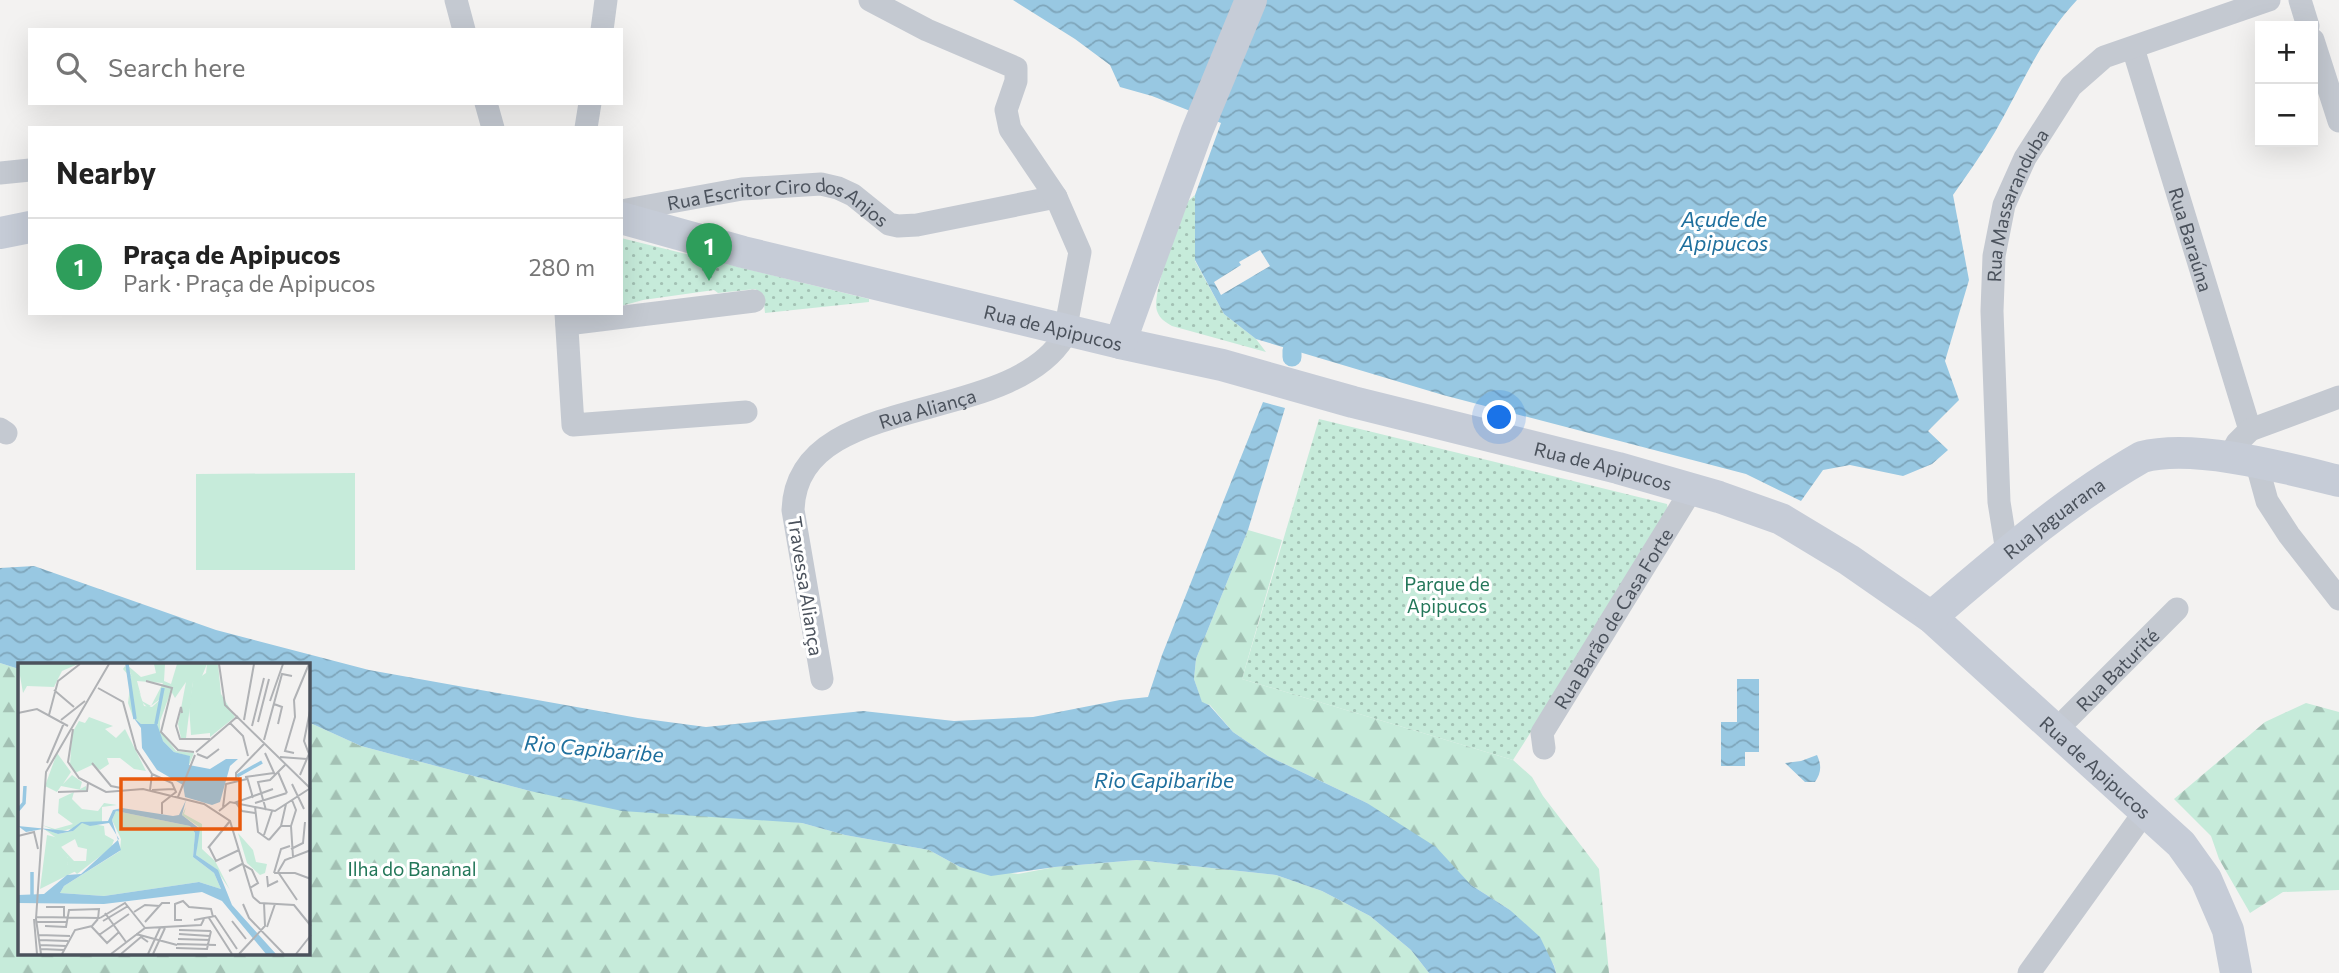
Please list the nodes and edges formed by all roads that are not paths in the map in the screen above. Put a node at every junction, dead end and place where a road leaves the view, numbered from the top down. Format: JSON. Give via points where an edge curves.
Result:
{"nodes":[{"id":1,"x":456,"y":0,"type":"edge"},
{"id":2,"x":606,"y":0,"type":"edge"},
{"id":3,"x":870,"y":0,"type":"edge"},
{"id":4,"x":1251,"y":0,"type":"edge"},
{"id":5,"x":2269,"y":0,"type":"edge"},
{"id":6,"x":2300,"y":0,"type":"edge"},
{"id":7,"x":2306,"y":21,"type":"edge"},
{"id":8,"x":463,"y":28,"type":"edge"},
{"id":9,"x":602,"y":28,"type":"edge"},
{"id":10,"x":2133,"y":47,"type":"junction"},
{"id":11,"x":2318,"y":56,"type":"edge"},
{"id":12,"x":487,"y":105,"type":"edge"},
{"id":13,"x":590,"y":105,"type":"edge"},
{"id":14,"x":2339,"y":121,"type":"edge"},
{"id":15,"x":493,"y":126,"type":"edge"},
{"id":16,"x":586,"y":126,"type":"edge"},
{"id":17,"x":28,"y":170,"type":"edge"},
{"id":18,"x":0,"y":173,"type":"edge"},
{"id":19,"x":1056,"y":197,"type":"junction"},
{"id":20,"x":623,"y":211,"type":"edge"},
{"id":21,"x":623,"y":219,"type":"edge"},
{"id":22,"x":28,"y":228,"type":"edge"},
{"id":23,"x":0,"y":233,"type":"edge"},
{"id":24,"x":754,"y":301,"type":"dead end"},
{"id":25,"x":623,"y":314,"type":"edge"},
{"id":26,"x":608,"y":315,"type":"edge"},
{"id":27,"x":566,"y":319,"type":"edge"},
{"id":28,"x":1066,"y":330,"type":"junction"},
{"id":29,"x":1120,"y":343,"type":"junction"},
{"id":30,"x":2339,"y":397,"type":"edge"},
{"id":31,"x":746,"y":412,"type":"dead end"},
{"id":32,"x":2250,"y":430,"type":"junction"},
{"id":33,"x":2242,"y":460,"type":"junction"},
{"id":34,"x":2339,"y":481,"type":"edge"},
{"id":35,"x":1692,"y":489,"type":"junction"},
{"id":36,"x":793,"y":491,"type":"joint"},
{"id":37,"x":2007,"y":552,"type":"junction"},
{"id":38,"x":2339,"y":599,"type":"edge"},
{"id":39,"x":2177,"y":609,"type":"dead end"},
{"id":40,"x":1931,"y":617,"type":"junction"},
{"id":41,"x":822,"y":679,"type":"dead end"},
{"id":42,"x":2056,"y":730,"type":"junction"},
{"id":43,"x":1544,"y":747,"type":"dead end"},
{"id":44,"x":2146,"y":810,"type":"junction"},
{"id":45,"x":2029,"y":973,"type":"edge"},
{"id":46,"x":2236,"y":973,"type":"edge"}],
"edges":[{"from":1,"to":8,"type":"street"},
{"from":2,"to":9,"type":"street"},
{"from":3,"to":19,"type":"street","via":[[1016,68],[1017,81],[1006,110],[1010,129]]},
{"from":4,"to":29,"type":"main road","via":[[1197,131]]},
{"from":5,"to":10,"type":"street","name":"Rua Massaranduba"},
{"from":6,"to":7,"type":"street"},
{"from":10,"to":32,"type":"street","name":"Rua Baraúna"},
{"from":10,"to":37,"type":"street","name":"Rua Massaranduba","via":[[2104,57],[2071,86],[2025,158],[2004,205],[1994,256],[1992,310],[1999,502]]},
{"from":11,"to":14,"type":"street"},
{"from":12,"to":15,"type":"street"},
{"from":13,"to":16,"type":"street"},
{"from":17,"to":18,"type":"street"},
{"from":19,"to":20,"type":"street","name":"Rua Escritor Ciro dos Anjos","via":[[898,226],[883,220],[853,195],[821,184],[742,190]]},
{"from":19,"to":28,"type":"street","via":[[1080,252]]},
{"from":21,"to":28,"type":"main road","name":"Rua de Apipucos"},
{"from":22,"to":23,"type":"main road"},
{"from":24,"to":25,"type":"street"},
{"from":26,"to":27,"type":"street"},
{"from":27,"to":31,"type":"street","via":[[573,425]]},
{"from":28,"to":29,"type":"main road","name":"Rua de Apipucos"},
{"from":28,"to":36,"type":"street","name":"Rua Aliança","via":[[1057,348],[1016,380],[835,440],[803,471]]},
{"from":29,"to":35,"type":"main road","name":"Rua de Apipucos","via":[[1222,365]]},
{"from":30,"to":32,"type":"street"},
{"from":32,"to":33,"type":"street","via":[[2237,443]]},
{"from":33,"to":34,"type":"main road","name":"Rua Jaguarana"},
{"from":33,"to":37,"type":"main road","name":"Rua Jaguarana","via":[[2192,454],[2142,457]]},
{"from":33,"to":38,"type":"street","via":[[2289,535]]},
{"from":35,"to":40,"type":"main road","name":"Rua de Apipucos","via":[[1781,519]]},
{"from":35,"to":43,"type":"street","name":"Rua Barão de Casa Forte","via":[[1542,733]]},
{"from":36,"to":41,"type":"street","name":"Travessa Aliança"},
{"from":37,"to":40,"type":"main road","name":"Rua Jaguarana"},
{"from":39,"to":42,"type":"street","name":"Rua Baturité"},
{"from":40,"to":42,"type":"main road","name":"Rua de Apipucos"},
{"from":42,"to":44,"type":"main road","name":"Rua de Apipucos"},
{"from":44,"to":45,"type":"street"},
{"from":44,"to":46,"type":"main road","name":"Rua de Apipucos","via":[[2181,844],[2206,879],[2228,930]]}]}
